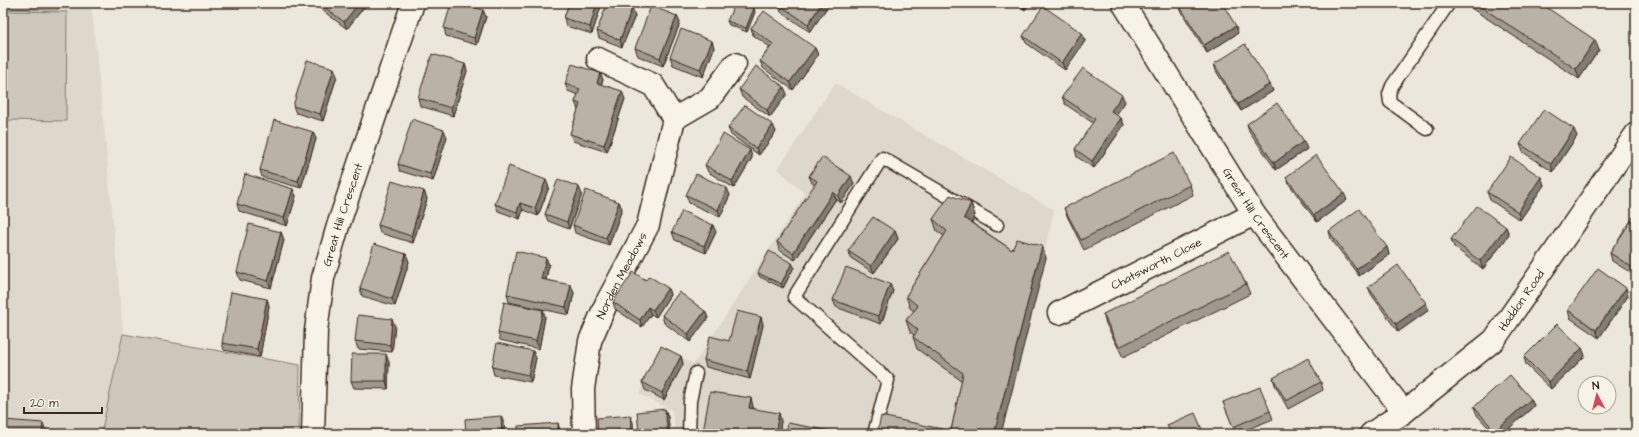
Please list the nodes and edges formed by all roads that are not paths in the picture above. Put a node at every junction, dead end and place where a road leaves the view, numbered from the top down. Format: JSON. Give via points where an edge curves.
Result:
{"nodes":[{"id":1,"x":413,"y":3,"type":"edge"},
{"id":2,"x":1123,"y":3,"type":"edge"},
{"id":3,"x":1449,"y":3,"type":"edge"},
{"id":4,"x":598,"y":59,"type":"dead end"},
{"id":5,"x":735,"y":64,"type":"dead end"},
{"id":6,"x":674,"y":119,"type":"junction"},
{"id":7,"x":1427,"y":129,"type":"dead end"},
{"id":8,"x":1636,"y":134,"type":"edge"},
{"id":9,"x":1254,"y":214,"type":"junction"},
{"id":10,"x":997,"y":225,"type":"dead end"},
{"id":11,"x":1059,"y":313,"type":"dead end"},
{"id":12,"x":696,"y":373,"type":"dead end"},
{"id":13,"x":1404,"y":412,"type":"junction"},
{"id":14,"x":313,"y":434,"type":"edge"},
{"id":15,"x":584,"y":434,"type":"edge"},
{"id":16,"x":689,"y":434,"type":"edge"},
{"id":17,"x":874,"y":434,"type":"edge"},
{"id":18,"x":1371,"y":434,"type":"edge"}],
"edges":[{"from":1,"to":14,"type":"street","name":"Great Hill Crescent","via":[[323,278],[316,330]]},
{"from":2,"to":9,"type":"street","name":"Great Hill Crescent"},
{"from":3,"to":7,"type":"lane","via":[[1407,63],[1389,94],[1390,102]]},
{"from":4,"to":6,"type":"street","via":[[653,85]]},
{"from":5,"to":6,"type":"street","via":[[710,98]]},
{"from":6,"to":15,"type":"street","name":"Norden Meadows","via":[[648,225],[590,340],[583,389]]},
{"from":8,"to":13,"type":"street","name":"Haddon Road","via":[[1494,340]]},
{"from":9,"to":11,"type":"street","name":"Chatsworth Close"},
{"from":9,"to":13,"type":"street","name":"Great Hill Crescent"},
{"from":10,"to":17,"type":"lane","via":[[882,158],[794,297],[888,380]]},
{"from":12,"to":16,"type":"lane","via":[[690,401]]},
{"from":13,"to":18,"type":"street","name":"Haddon Road"}]}
